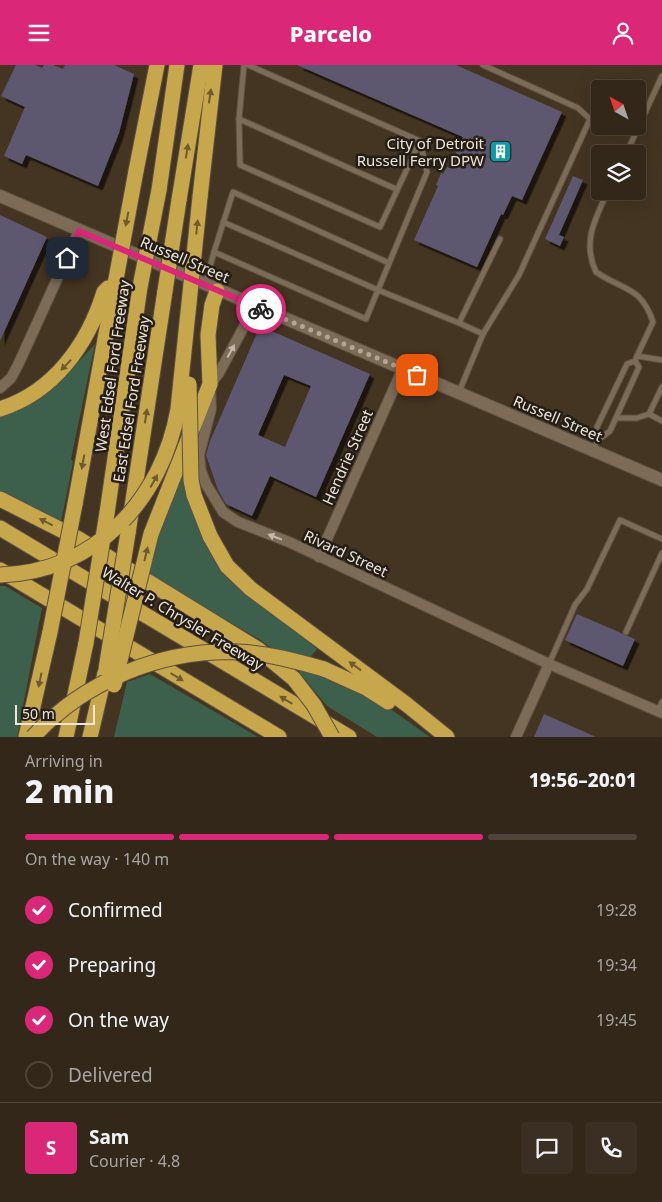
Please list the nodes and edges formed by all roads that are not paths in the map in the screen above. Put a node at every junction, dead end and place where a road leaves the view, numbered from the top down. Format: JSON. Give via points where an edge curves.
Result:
{"nodes":[{"id":1,"x":157,"y":65,"type":"edge"},
{"id":2,"x":176,"y":65,"type":"edge"},
{"id":3,"x":201,"y":65,"type":"edge"},
{"id":4,"x":215,"y":65,"type":"edge"},
{"id":5,"x":244,"y":65,"type":"edge"},
{"id":6,"x":248,"y":65,"type":"edge"},
{"id":7,"x":483,"y":65,"type":"edge"},
{"id":8,"x":662,"y":76,"type":"edge"},
{"id":9,"x":239,"y":119,"type":"junction"},
{"id":10,"x":420,"y":141,"type":"junction"},
{"id":11,"x":630,"y":145,"type":"edge"},
{"id":12,"x":396,"y":189,"type":"junction"},
{"id":13,"x":0,"y":196,"type":"edge"},
{"id":14,"x":604,"y":200,"type":"edge"},
{"id":15,"x":223,"y":222,"type":"junction"},
{"id":16,"x":79,"y":231,"type":"junction"},
{"id":17,"x":500,"y":239,"type":"dead end"},
{"id":18,"x":214,"y":252,"type":"junction"},
{"id":19,"x":389,"y":263,"type":"junction"},
{"id":20,"x":211,"y":288,"type":"junction"},
{"id":21,"x":378,"y":290,"type":"junction"},
{"id":22,"x":255,"y":306,"type":"junction"},
{"id":23,"x":188,"y":310,"type":"junction"},
{"id":24,"x":459,"y":323,"type":"junction"},
{"id":25,"x":100,"y":326,"type":"junction"},
{"id":26,"x":483,"y":334,"type":"junction"},
{"id":27,"x":636,"y":359,"type":"junction"},
{"id":28,"x":662,"y":360,"type":"edge"},
{"id":29,"x":402,"y":368,"type":"junction"},
{"id":30,"x":210,"y":384,"type":"junction"},
{"id":31,"x":0,"y":388,"type":"edge"},
{"id":32,"x":662,"y":388,"type":"edge"},
{"id":33,"x":459,"y":393,"type":"junction"},
{"id":34,"x":0,"y":409,"type":"edge"},
{"id":35,"x":649,"y":415,"type":"junction"},
{"id":36,"x":616,"y":418,"type":"junction"},
{"id":37,"x":662,"y":421,"type":"edge"},
{"id":38,"x":596,"y":445,"type":"junction"},
{"id":39,"x":662,"y":480,"type":"edge"},
{"id":40,"x":0,"y":499,"type":"edge"},
{"id":41,"x":0,"y":528,"type":"edge"},
{"id":42,"x":662,"y":539,"type":"edge"},
{"id":43,"x":662,"y":553,"type":"edge"},
{"id":44,"x":319,"y":557,"type":"junction"},
{"id":45,"x":0,"y":571,"type":"edge"},
{"id":46,"x":0,"y":575,"type":"edge"},
{"id":47,"x":626,"y":632,"type":"dead end"},
{"id":48,"x":549,"y":664,"type":"junction"},
{"id":49,"x":661,"y":709,"type":"edge"},
{"id":50,"x":96,"y":713,"type":"junction"},
{"id":51,"x":420,"y":717,"type":"junction"},
{"id":52,"x":26,"y":737,"type":"edge"},
{"id":53,"x":33,"y":737,"type":"edge"},
{"id":54,"x":66,"y":737,"type":"edge"},
{"id":55,"x":90,"y":737,"type":"edge"},
{"id":56,"x":279,"y":737,"type":"edge"},
{"id":57,"x":332,"y":737,"type":"edge"},
{"id":58,"x":350,"y":737,"type":"edge"},
{"id":59,"x":447,"y":737,"type":"edge"},
{"id":60,"x":516,"y":737,"type":"edge"}],
"edges":[{"from":1,"to":25,"type":"highway","one_way":true,"bridge":true,"via":[[116,279]]},
{"from":2,"to":54,"type":"highway","name":"West Edsel Ford Freeway","bridge":true,"via":[[160,190],[140,287],[86,643]]},
{"from":50,"to":3,"type":"highway","name":"East Edsel Ford Freeway","one_way":true,"bridge":true,"via":[[106,669]]},
{"from":23,"to":4,"type":"highway","one_way":true,"bridge":true},
{"from":5,"to":9,"type":"lane"},
{"from":6,"to":10,"type":"lane"},
{"from":7,"to":26,"type":"lane","via":[[578,108],[590,119],[519,275]]},
{"from":8,"to":11,"type":"lane"},
{"from":9,"to":12,"type":"lane"},
{"from":9,"to":12,"type":"lane","via":[[240,165],[380,227]]},
{"from":10,"to":12,"type":"lane"},
{"from":10,"to":19,"type":"lane","via":[[427,172]]},
{"from":13,"to":16,"type":"street","name":"Russell Street"},
{"from":14,"to":27,"type":"lane","via":[[591,229],[590,255],[596,271],[636,292],[648,308],[653,323]]},
{"from":15,"to":18,"type":"lane"},
{"from":15,"to":19,"type":"lane","via":[[232,192]]},
{"from":15,"to":21,"type":"lane"},
{"from":16,"to":20,"type":"street","name":"Russell Street"},
{"from":16,"to":31,"type":"street","via":[[18,365]]},
{"from":17,"to":24,"type":"lane"},
{"from":18,"to":20,"type":"lane"},
{"from":18,"to":21,"type":"lane","via":[[366,319]]},
{"from":19,"to":21,"type":"lane"},
{"from":20,"to":22,"type":"street","name":"Russell Street"},
{"from":20,"to":30,"type":"highway","via":[[208,335]]},
{"from":21,"to":24,"type":"lane"},
{"from":22,"to":29,"type":"street","name":"Russell Street"},
{"from":30,"to":22,"type":"street","one_way":true},
{"from":46,"to":23,"type":"highway","one_way":true,"bridge":true,"via":[[16,575],[69,560],[118,527],[148,491],[165,458],[175,425]]},
{"from":51,"to":23,"type":"highway","one_way":true,"bridge":true,"via":[[251,589],[227,566],[210,536],[191,480]]},
{"from":24,"to":26,"type":"lane"},
{"from":25,"to":34,"type":"highway","one_way":true,"via":[[62,369],[26,398]]},
{"from":25,"to":52,"type":"highway","one_way":true,"bridge":true,"via":[[75,504]]},
{"from":26,"to":33,"type":"lane"},
{"from":27,"to":28,"type":"lane"},
{"from":27,"to":36,"type":"lane","via":[[639,367]]},
{"from":27,"to":38,"type":"lane","via":[[627,364],[597,427]]},
{"from":29,"to":33,"type":"street","name":"Russell Street"},
{"from":29,"to":44,"type":"street","name":"Hendrie Street"},
{"from":44,"to":30,"type":"street","name":"Rivard Street","one_way":true,"via":[[238,522],[222,512],[212,497],[201,471],[199,455],[211,409]]},
{"from":50,"to":30,"type":"highway","one_way":true,"bridge":true,"via":[[113,687],[151,535]]},
{"from":32,"to":35,"type":"lane"},
{"from":33,"to":38,"type":"street","name":"Russell Street"},
{"from":35,"to":36,"type":"lane","via":[[637,419]]},
{"from":35,"to":37,"type":"lane"},
{"from":36,"to":38,"type":"lane","via":[[610,431]]},
{"from":38,"to":39,"type":"street","name":"Russell Street"},
{"from":57,"to":40,"type":"highway","one_way":true,"bridge":true,"via":[[294,679],[259,650],[77,538]]},
{"from":58,"to":41,"type":"highway","name":"Walter P. Chrysler Freeway","one_way":true},
{"from":42,"to":48,"type":"lane","via":[[620,520],[587,589],[575,605]]},
{"from":43,"to":47,"type":"lane"},
{"from":44,"to":48,"type":"street","name":"Rivard Street"},
{"from":45,"to":56,"type":"highway","one_way":true},
{"from":48,"to":49,"type":"street","name":"Rivard Street"},
{"from":48,"to":60,"type":"street"},
{"from":50,"to":55,"type":"highway","name":"East Edsel Ford Freeway"},
{"from":51,"to":53,"type":"highway","bridge":true,"via":[[324,669],[295,660],[237,652],[183,655],[135,669],[85,693]]},
{"from":51,"to":59,"type":"highway"}]}
